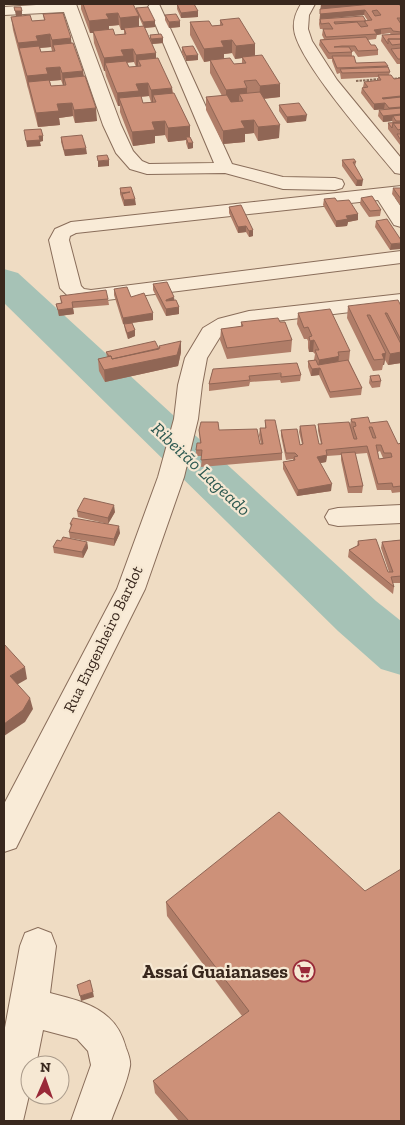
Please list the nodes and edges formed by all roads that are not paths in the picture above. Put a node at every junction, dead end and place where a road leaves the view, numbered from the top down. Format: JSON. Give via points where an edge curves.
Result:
{"nodes":[{"id":1,"x":308,"y":4,"type":"edge"},
{"id":2,"x":70,"y":5,"type":"edge"},
{"id":3,"x":155,"y":7,"type":"dead end"},
{"id":4,"x":4,"y":11,"type":"edge"},
{"id":5,"x":225,"y":168,"type":"junction"},
{"id":6,"x":401,"y":169,"type":"edge"},
{"id":7,"x":401,"y":178,"type":"edge"},
{"id":8,"x":392,"y":193,"type":"edge"},
{"id":9,"x":401,"y":221,"type":"edge"},
{"id":10,"x":401,"y":257,"type":"edge"},
{"id":11,"x":401,"y":300,"type":"edge"},
{"id":12,"x":401,"y":514,"type":"edge"},
{"id":13,"x":338,"y":517,"type":"dead end"},
{"id":14,"x":4,"y":837,"type":"edge"},
{"id":15,"x":38,"y":946,"type":"dead end"},
{"id":16,"x":29,"y":1006,"type":"junction"},
{"id":17,"x":4,"y":1118,"type":"edge"},
{"id":18,"x":91,"y":1121,"type":"edge"}],
"edges":[{"from":1,"to":6,"type":"street","via":[[302,15],[304,41],[330,83]]},
{"from":2,"to":4,"type":"street"},
{"from":2,"to":5,"type":"street","via":[[112,125],[130,161],[147,169]]},
{"from":3,"to":5,"type":"street"},
{"from":5,"to":7,"type":"street","via":[[283,183],[312,185]]},
{"from":8,"to":9,"type":"street"},
{"from":8,"to":10,"type":"street","via":[[72,228],[62,233],[59,240],[71,288],[77,294],[90,296]]},
{"from":11,"to":14,"type":"street","name":"Rua Engenheiro Bardot","via":[[249,318],[226,324],[211,333],[196,358],[186,419],[171,477],[131,589]]},
{"from":12,"to":13,"type":"street"},
{"from":15,"to":16,"type":"street"},
{"from":16,"to":17,"type":"street"},
{"from":16,"to":18,"type":"street","via":[[90,1025],[105,1041],[111,1065]]}]}
